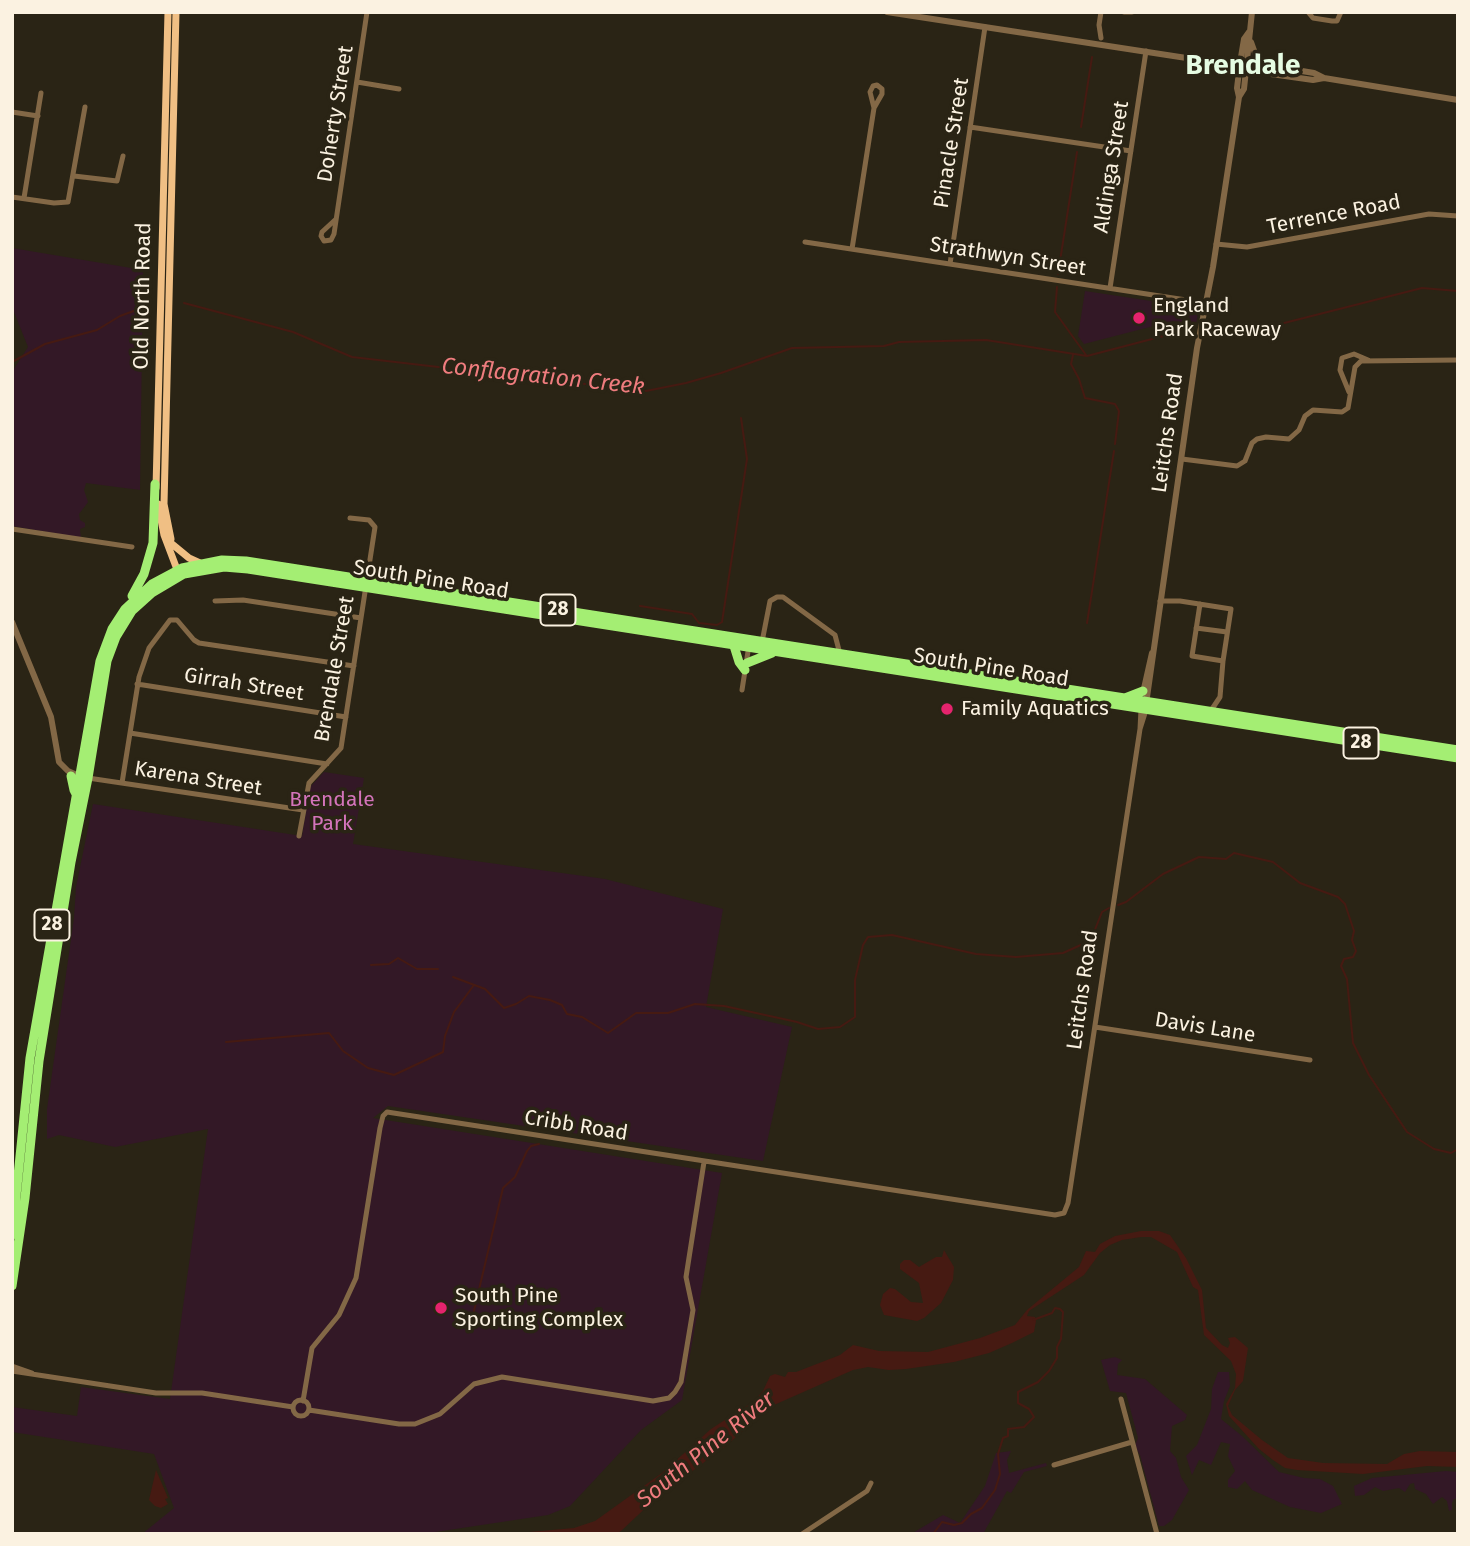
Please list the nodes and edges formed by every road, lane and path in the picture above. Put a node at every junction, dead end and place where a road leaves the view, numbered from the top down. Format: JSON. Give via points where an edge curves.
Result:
{"nodes":[{"id":1,"x":168,"y":12,"type":"edge"},
{"id":2,"x":176,"y":12,"type":"edge"},
{"id":3,"x":368,"y":12,"type":"edge"},
{"id":4,"x":887,"y":12,"type":"edge"},
{"id":5,"x":1101,"y":12,"type":"edge"},
{"id":6,"x":1124,"y":12,"type":"edge"},
{"id":7,"x":1132,"y":12,"type":"edge"},
{"id":8,"x":1252,"y":12,"type":"edge"},
{"id":9,"x":1308,"y":12,"type":"edge"},
{"id":10,"x":1341,"y":12,"type":"edge"},
{"id":11,"x":985,"y":27,"type":"junction"},
{"id":12,"x":1249,"y":32,"type":"junction"},
{"id":13,"x":1101,"y":38,"type":"dead end"},
{"id":14,"x":1250,"y":40,"type":"junction"},
{"id":15,"x":1146,"y":51,"type":"junction"},
{"id":16,"x":1266,"y":65,"type":"junction"},
{"id":17,"x":1243,"y":66,"type":"junction"},
{"id":18,"x":1324,"y":78,"type":"junction"},
{"id":19,"x":357,"y":82,"type":"junction"},
{"id":20,"x":399,"y":89,"type":"dead end"},
{"id":21,"x":41,"y":93,"type":"dead end"},
{"id":22,"x":1458,"y":100,"type":"edge"},
{"id":23,"x":85,"y":107,"type":"dead end"},
{"id":24,"x":874,"y":108,"type":"dead end"},
{"id":25,"x":12,"y":112,"type":"edge"},
{"id":26,"x":38,"y":116,"type":"junction"},
{"id":27,"x":970,"y":127,"type":"junction"},
{"id":28,"x":1131,"y":151,"type":"junction"},
{"id":29,"x":123,"y":156,"type":"dead end"},
{"id":30,"x":74,"y":176,"type":"junction"},
{"id":31,"x":12,"y":197,"type":"edge"},
{"id":32,"x":24,"y":198,"type":"junction"},
{"id":33,"x":1458,"y":216,"type":"edge"},
{"id":34,"x":335,"y":220,"type":"dead end"},
{"id":35,"x":805,"y":242,"type":"dead end"},
{"id":36,"x":1216,"y":244,"type":"junction"},
{"id":37,"x":852,"y":249,"type":"junction"},
{"id":38,"x":950,"y":264,"type":"junction"},
{"id":39,"x":1110,"y":288,"type":"junction"},
{"id":40,"x":1206,"y":303,"type":"junction"},
{"id":41,"x":1370,"y":360,"type":"junction"},
{"id":42,"x":1458,"y":360,"type":"edge"},
{"id":43,"x":1340,"y":370,"type":"junction"},
{"id":44,"x":1353,"y":373,"type":"junction"},
{"id":45,"x":163,"y":386,"type":"junction"},
{"id":46,"x":1349,"y":395,"type":"junction"},
{"id":47,"x":1182,"y":458,"type":"junction"},
{"id":48,"x":155,"y":484,"type":"junction"},
{"id":49,"x":350,"y":517,"type":"dead end"},
{"id":50,"x":12,"y":529,"type":"edge"},
{"id":51,"x":172,"y":544,"type":"junction"},
{"id":52,"x":132,"y":547,"type":"dead end"},
{"id":53,"x":200,"y":563,"type":"junction"},
{"id":54,"x":181,"y":572,"type":"junction"},
{"id":55,"x":367,"y":584,"type":"junction"},
{"id":56,"x":215,"y":601,"type":"dead end"},
{"id":57,"x":1160,"y":601,"type":"junction"},
{"id":58,"x":1200,"y":604,"type":"junction"},
{"id":59,"x":125,"y":609,"type":"junction"},
{"id":60,"x":361,"y":618,"type":"junction"},
{"id":61,"x":12,"y":622,"type":"edge"},
{"id":62,"x":1196,"y":628,"type":"junction"},
{"id":63,"x":1227,"y":632,"type":"junction"},
{"id":64,"x":762,"y":642,"type":"junction"},
{"id":65,"x":749,"y":644,"type":"junction"},
{"id":66,"x":734,"y":646,"type":"junction"},
{"id":67,"x":1153,"y":650,"type":"junction"},
{"id":68,"x":774,"y":652,"type":"junction"},
{"id":69,"x":840,"y":654,"type":"junction"},
{"id":70,"x":1223,"y":661,"type":"junction"},
{"id":71,"x":354,"y":666,"type":"junction"},
{"id":72,"x":746,"y":667,"type":"junction"},
{"id":73,"x":944,"y":675,"type":"junction"},
{"id":74,"x":137,"y":684,"type":"junction"},
{"id":75,"x":1024,"y":687,"type":"junction"},
{"id":76,"x":741,"y":690,"type":"dead end"},
{"id":77,"x":1143,"y":691,"type":"junction"},
{"id":78,"x":1123,"y":699,"type":"junction"},
{"id":79,"x":1144,"y":706,"type":"junction"},
{"id":80,"x":1210,"y":712,"type":"junction"},
{"id":81,"x":346,"y":717,"type":"junction"},
{"id":82,"x":130,"y":733,"type":"junction"},
{"id":83,"x":1458,"y":750,"type":"edge"},
{"id":84,"x":1458,"y":758,"type":"edge"},
{"id":85,"x":327,"y":764,"type":"junction"},
{"id":86,"x":80,"y":777,"type":"junction"},
{"id":87,"x":122,"y":783,"type":"junction"},
{"id":88,"x":303,"y":810,"type":"junction"},
{"id":89,"x":299,"y":835,"type":"dead end"},
{"id":90,"x":1095,"y":1027,"type":"junction"},
{"id":91,"x":1310,"y":1060,"type":"dead end"},
{"id":92,"x":704,"y":1162,"type":"junction"},
{"id":93,"x":1064,"y":1213,"type":"joint"},
{"id":94,"x":12,"y":1235,"type":"edge"},
{"id":95,"x":12,"y":1286,"type":"edge"},
{"id":96,"x":12,"y":1366,"type":"edge"},
{"id":97,"x":12,"y":1371,"type":"edge"},
{"id":98,"x":33,"y":1374,"type":"junction"},
{"id":99,"x":1121,"y":1399,"type":"dead end"},
{"id":100,"x":303,"y":1401,"type":"junction"},
{"id":101,"x":293,"y":1407,"type":"junction"},
{"id":102,"x":309,"y":1410,"type":"junction"},
{"id":103,"x":1132,"y":1442,"type":"junction"},
{"id":104,"x":1054,"y":1465,"type":"dead end"},
{"id":105,"x":871,"y":1483,"type":"dead end"},
{"id":106,"x":802,"y":1534,"type":"edge"},
{"id":107,"x":1157,"y":1534,"type":"edge"}],
"edges":[{"from":1,"to":45,"type":"main road","name":"Old North Road"},
{"from":2,"to":45,"type":"main road","name":"Old North Road"},
{"from":3,"to":19,"type":"street","name":"Doherty Street"},
{"from":4,"to":11,"type":"street"},
{"from":5,"to":13,"type":"street"},
{"from":6,"to":7,"type":"street"},
{"from":8,"to":12,"type":"street","name":"Leitchs Road"},
{"from":9,"to":10,"type":"street","via":[[1313,18],[1337,21]]},
{"from":11,"to":15,"type":"street"},
{"from":11,"to":27,"type":"street","name":"Pinacle Street"},
{"from":12,"to":14,"type":"street","name":"Leitchs Road"},
{"from":12,"to":17,"type":"street","name":"Leitchs Road","via":[[1244,39]]},
{"from":14,"to":16,"type":"street","via":[[1256,56]]},
{"from":14,"to":17,"type":"street","name":"Leitchs Road"},
{"from":15,"to":17,"type":"street"},
{"from":15,"to":28,"type":"street","name":"Aldinga Street"},
{"from":16,"to":17,"type":"street"},
{"from":16,"to":18,"type":"street"},
{"from":17,"to":18,"type":"street","via":[[1313,80]]},
{"from":17,"to":36,"type":"street","name":"Leitchs Road","via":[[1244,89]]},
{"from":18,"to":22,"type":"street"},
{"from":19,"to":20,"type":"street"},
{"from":19,"to":34,"type":"street","name":"Doherty Street"},
{"from":21,"to":26,"type":"street"},
{"from":23,"to":30,"type":"street"},
{"from":24,"to":37,"type":"street"},
{"from":25,"to":26,"type":"street"},
{"from":26,"to":32,"type":"street"},
{"from":27,"to":28,"type":"street"},
{"from":27,"to":38,"type":"street","name":"Pinacle Street"},
{"from":28,"to":39,"type":"street","name":"Aldinga Street"},
{"from":29,"to":30,"type":"street","via":[[117,181]]},
{"from":30,"to":32,"type":"street","via":[[68,202]]},
{"from":31,"to":32,"type":"street"},
{"from":33,"to":36,"type":"street","name":"Terrence Road","via":[[1429,214],[1247,247]]},
{"from":35,"to":37,"type":"street","name":"Strathwyn Street"},
{"from":36,"to":40,"type":"street","name":"Leitchs Road"},
{"from":37,"to":38,"type":"street","name":"Strathwyn Street"},
{"from":38,"to":39,"type":"street","name":"Strathwyn Street"},
{"from":39,"to":40,"type":"street","name":"Strathwyn Street"},
{"from":40,"to":47,"type":"street","name":"Leitchs Road"},
{"from":41,"to":42,"type":"street"},
{"from":41,"to":43,"type":"street","via":[[1348,355],[1342,358]]},
{"from":41,"to":44,"type":"street","via":[[1361,361]]},
{"from":43,"to":44,"type":"street","via":[[1345,375]]},
{"from":43,"to":46,"type":"street"},
{"from":44,"to":46,"type":"street"},
{"from":45,"to":48,"type":"main road","name":"Old North Road"},
{"from":45,"to":51,"type":"main road","name":"Old North Road","via":[[164,503]]},
{"from":46,"to":47,"type":"street","via":[[1348,408],[1337,413],[1308,412],[1289,439],[1257,439],[1237,466]]},
{"from":47,"to":57,"type":"street","name":"Leitchs Road"},
{"from":48,"to":54,"type":"main road","name":"Old North Road","via":[[159,516]]},
{"from":48,"to":59,"type":"highway","via":[[150,555]]},
{"from":49,"to":55,"type":"street","name":"Brendale Street","via":[[374,525]]},
{"from":50,"to":52,"type":"street"},
{"from":51,"to":53,"type":"main road"},
{"from":51,"to":54,"type":"main road","name":"Old North Road"},
{"from":53,"to":54,"type":"highway","name":"South Pine Road","number":"28"},
{"from":53,"to":55,"type":"highway","name":"South Pine Road","number":"28","via":[[246,561]]},
{"from":54,"to":55,"type":"highway","name":"South Pine Road","number":"28","via":[[236,568]]},
{"from":54,"to":59,"type":"highway","name":"South Pine Road","number":"28","via":[[152,584]]},
{"from":54,"to":86,"type":"highway","name":"South Pine Road","number":"28","via":[[142,601],[116,637]]},
{"from":55,"to":60,"type":"street","name":"Brendale Street"},
{"from":55,"to":65,"type":"highway","name":"South Pine Road","number":"28"},
{"from":55,"to":66,"type":"highway","name":"South Pine Road","number":"28"},
{"from":56,"to":60,"type":"street","via":[[243,600]]},
{"from":57,"to":58,"type":"street"},
{"from":57,"to":67,"type":"street","name":"Leitchs Road"},
{"from":58,"to":62,"type":"street"},
{"from":58,"to":63,"type":"street","via":[[1231,609]]},
{"from":59,"to":86,"type":"highway","name":"South Pine Road","number":"28","via":[[100,661]]},
{"from":60,"to":71,"type":"street","name":"Brendale Street"},
{"from":61,"to":86,"type":"street","via":[[46,705],[55,762],[61,771]]},
{"from":62,"to":63,"type":"street"},
{"from":62,"to":70,"type":"street","via":[[1192,656]]},
{"from":63,"to":70,"type":"street"},
{"from":64,"to":65,"type":"highway","name":"South Pine Road","number":"28"},
{"from":64,"to":69,"type":"highway","name":"South Pine Road","number":"28"},
{"from":64,"to":69,"type":"street","via":[[770,601],[783,597],[835,635]]},
{"from":65,"to":66,"type":"highway","name":"South Pine Road","number":"28"},
{"from":65,"to":68,"type":"highway","name":"South Pine Road","number":"28"},
{"from":65,"to":72,"type":"street"},
{"from":66,"to":72,"type":"highway"},
{"from":67,"to":77,"type":"street","name":"Leitchs Road"},
{"from":67,"to":79,"type":"street","name":"Leitchs Road"},
{"from":68,"to":72,"type":"highway"},
{"from":68,"to":73,"type":"highway","name":"South Pine Road","number":"28"},
{"from":69,"to":73,"type":"highway","name":"South Pine Road","number":"28"},
{"from":70,"to":80,"type":"street","via":[[1220,697]]},
{"from":71,"to":74,"type":"street","via":[[199,643],[173,619],[149,648]]},
{"from":71,"to":81,"type":"street","name":"Brendale Street"},
{"from":72,"to":76,"type":"street"},
{"from":73,"to":75,"type":"highway","name":"South Pine Road","number":"28"},
{"from":74,"to":81,"type":"street","name":"Girrah Street"},
{"from":74,"to":82,"type":"street"},
{"from":75,"to":78,"type":"highway","name":"South Pine Road","number":"28"},
{"from":75,"to":79,"type":"highway","name":"South Pine Road","number":"28"},
{"from":77,"to":78,"type":"highway"},
{"from":77,"to":79,"type":"street","name":"Leitchs Road"},
{"from":78,"to":79,"type":"highway","name":"South Pine Road","number":"28"},
{"from":79,"to":80,"type":"highway","name":"South Pine Road","number":"28"},
{"from":79,"to":84,"type":"highway","name":"South Pine Road","number":"28"},
{"from":79,"to":90,"type":"street","name":"Leitchs Road"},
{"from":80,"to":83,"type":"highway","name":"South Pine Road","number":"28"},
{"from":81,"to":85,"type":"street","name":"Brendale Street","via":[[341,748]]},
{"from":82,"to":85,"type":"street"},
{"from":82,"to":87,"type":"street"},
{"from":85,"to":88,"type":"street","name":"Brendale Street","via":[[309,783]]},
{"from":86,"to":87,"type":"street","name":"Karena Street"},
{"from":86,"to":94,"type":"highway","number":"28","via":[[74,790],[78,796],[30,1058]]},
{"from":86,"to":95,"type":"highway","name":"South Pine Road","number":"28"},
{"from":87,"to":88,"type":"street","name":"Karena Street"},
{"from":88,"to":89,"type":"street","name":"Brendale Street"},
{"from":90,"to":91,"type":"street","name":"Davis Lane"},
{"from":90,"to":93,"type":"street","name":"Leitchs Road"},
{"from":92,"to":93,"type":"street","name":"Cribb Road"},
{"from":92,"to":100,"type":"street","name":"Cribb Road","via":[[387,1112],[381,1125],[356,1278],[339,1315],[312,1348]]},
{"from":92,"to":102,"type":"street","via":[[686,1277],[693,1310],[681,1382],[669,1398],[653,1401],[502,1377],[474,1384],[440,1414],[415,1424]]},
{"from":96,"to":98,"type":"street"},
{"from":97,"to":98,"type":"street"},
{"from":98,"to":101,"type":"street"},
{"from":99,"to":103,"type":"street"},
{"from":100,"to":101,"type":"street"},
{"from":100,"to":102,"type":"street"},
{"from":101,"to":102,"type":"street","via":[[299,1416]]},
{"from":103,"to":104,"type":"street"},
{"from":103,"to":107,"type":"street"},
{"from":105,"to":106,"type":"street","via":[[867,1491]]}]}
